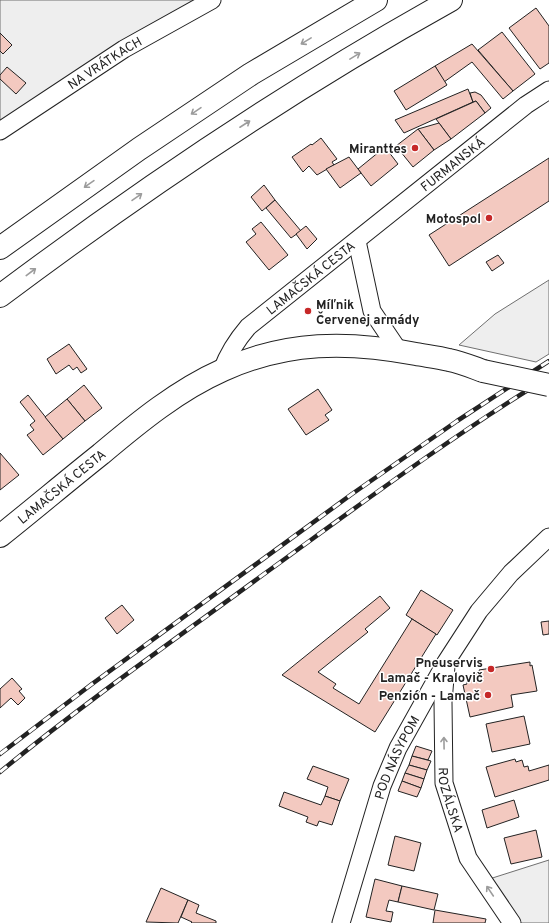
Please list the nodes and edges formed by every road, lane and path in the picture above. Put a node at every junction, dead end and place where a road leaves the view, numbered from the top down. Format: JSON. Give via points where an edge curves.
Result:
{"nodes":[{"id":1,"x":212,"y":0,"type":"edge"},
{"id":2,"x":376,"y":0,"type":"edge"},
{"id":3,"x":451,"y":0,"type":"edge"},
{"id":4,"x":549,"y":90,"type":"edge"},
{"id":5,"x":0,"y":131,"type":"edge"},
{"id":6,"x":357,"y":241,"type":"junction"},
{"id":7,"x":0,"y":248,"type":"edge"},
{"id":8,"x":0,"y":296,"type":"edge"},
{"id":9,"x":399,"y":350,"type":"junction"},
{"id":10,"x":222,"y":370,"type":"junction"},
{"id":11,"x":549,"y":385,"type":"edge"},
{"id":12,"x":0,"y":536,"type":"edge"},
{"id":13,"x":549,"y":537,"type":"edge"},
{"id":14,"x":446,"y":662,"type":"junction"},
{"id":15,"x":341,"y":923,"type":"edge"},
{"id":16,"x":512,"y":923,"type":"edge"}],
"edges":[{"from":1,"to":5,"type":"street","name":"NA VRÁTKACH","via":[[124,49]]},
{"from":2,"to":7,"type":"main road","one_way":true,"via":[[251,74]]},
{"from":8,"to":3,"type":"main road","one_way":true,"via":[[51,257],[271,107]]},
{"from":4,"to":6,"type":"street","name":"FURMANSKÁ","via":[[526,105]]},
{"from":6,"to":9,"type":"street","name":"LAMAČSKÁ CESTA","via":[[372,311]]},
{"from":6,"to":10,"type":"street","name":"LAMAČSKÁ CESTA","via":[[248,327],[229,353]]},
{"from":9,"to":10,"type":"main road","name":"LAMAČSKÁ CESTA","via":[[314,346],[268,354]]},
{"from":9,"to":11,"type":"main road","name":"LAMAČSKÁ CESTA","bridge":true},
{"from":10,"to":12,"type":"main road","name":"LAMAČSKÁ CESTA","via":[[165,404]]},
{"from":13,"to":14,"type":"street","name":"POD NÁSYPOM","via":[[511,573],[479,611]]},
{"from":14,"to":15,"type":"street","name":"POD NÁSYPOM","via":[[398,748],[382,786]]},
{"from":16,"to":14,"type":"street","name":"ROZÁLSKA","one_way":true,"via":[[468,858],[444,783],[443,702]]}]}
